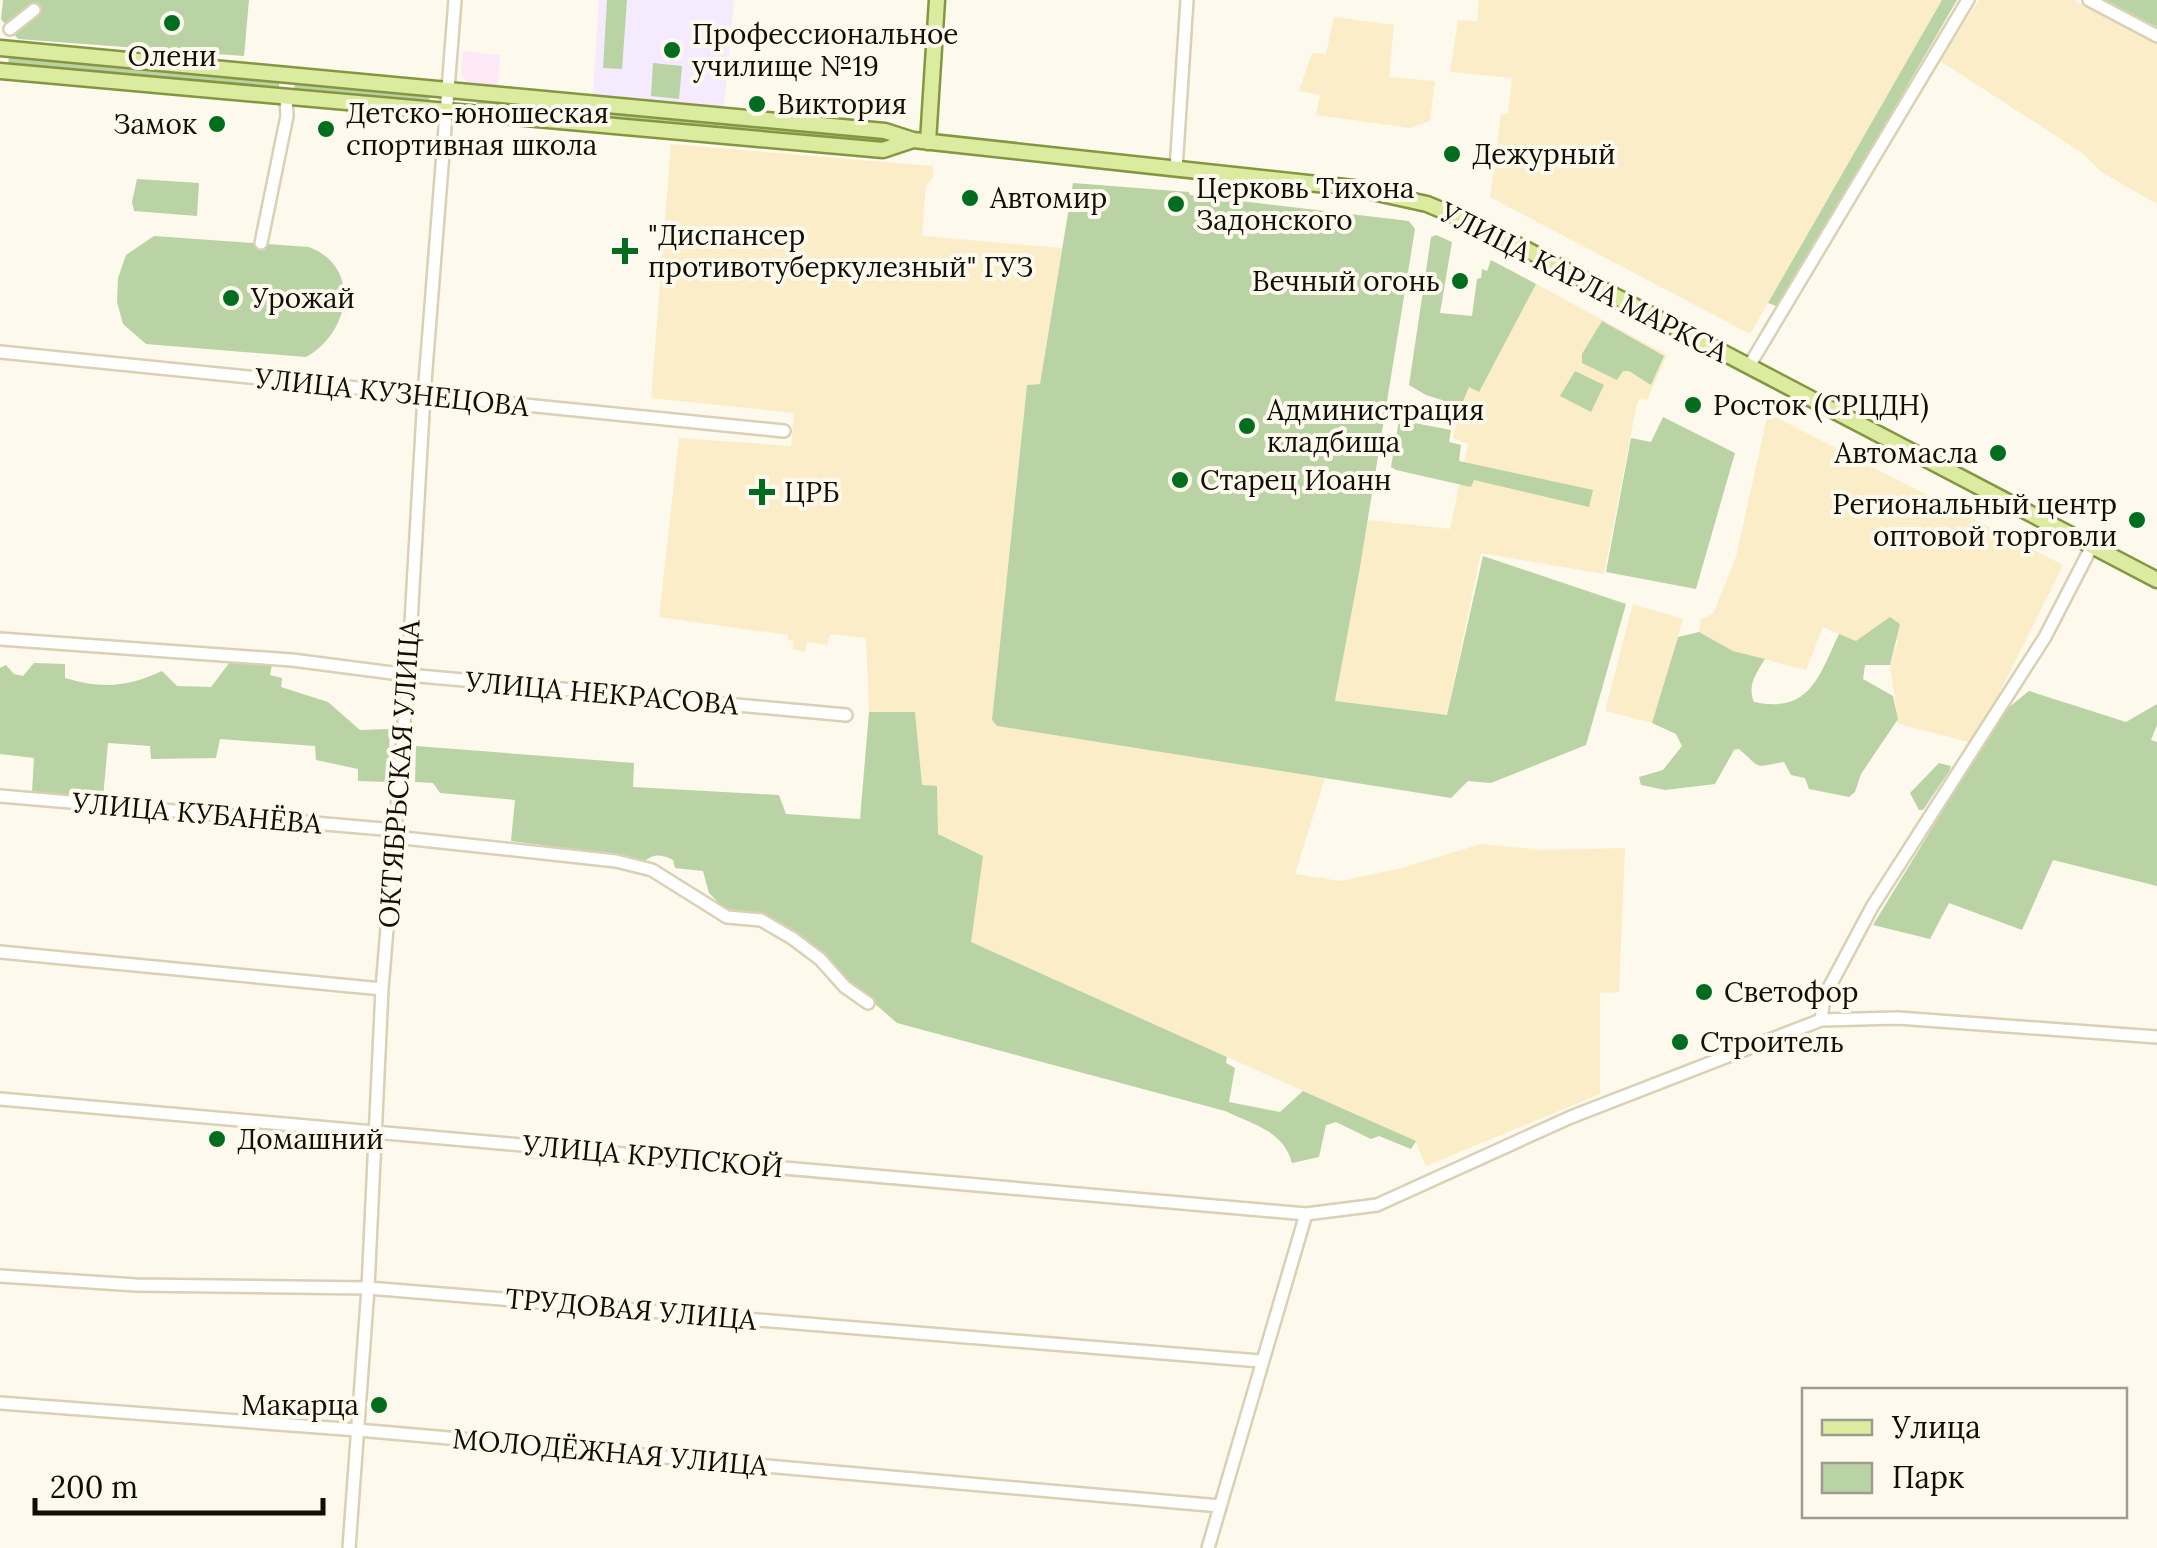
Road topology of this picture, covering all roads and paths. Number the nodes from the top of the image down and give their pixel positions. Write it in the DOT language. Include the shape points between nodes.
graph roads {
  1 [pos="456,0"];
  2 [pos="937,0"];
  3 [pos="1187,0"];
  4 [pos="1968,0"];
  5 [pos="2088,0"];
  6 [pos="34,10"];
  7 [pos="10,29"];
  8 [pos="2157,36"];
  9 [pos="0,48"];
  10 [pos="0,71"];
  11 [pos="288,74"];
  12 [pos="448,90"];
  13 [pos="286,97"];
  14 [pos="448,110"];
  15 [pos="921,141"];
  16 [pos="1176,169"];
  17 [pos="260,243"];
  18 [pos="0,352"];
  19 [pos="1749,366"];
  20 [pos="424,395"];
  21 [pos="784,430"];
  22 [pos="2092,546"];
  23 [pos="2157,580"];
  24 [pos="0,639"];
  25 [pos="408,676"];
  26 [pos="846,715"];
  27 [pos="0,796"];
  28 [pos="394,834"];
  29 [pos="0,952"];
  30 [pos="382,988"];
  31 [pos="868,1003"];
  32 [pos="1822,1020"];
  33 [pos="2157,1037"];
  34 [pos="0,1098"];
  35 [pos="375,1132"];
  36 [pos="1306,1214"];
  37 [pos="0,1276"];
  38 [pos="368,1288"];
  39 [pos="1260,1361"];
  40 [pos="0,1403"];
  41 [pos="358,1430"];
  42 [pos="1220,1506"];
  43 [pos="350,1548"];
  44 [pos="1208,1548"];
  1 -- 12 [label="street, ОКТЯБРЬСКАЯ УЛИЦА"];
  2 -- 15 [label="main road"];
  3 -- 16 [label="street"];
  4 -- 19 [label="street"];
  5 -- 8 [label="street"];
  6 -- 7 [label="street"];
  9 -- 11 [label="main road, УЛИЦА КАРЛА МАРКСА"];
  10 -- 13 [label="main road, УЛИЦА КАРЛА МАРКСА"];
  11 -- 12 [label="main road, УЛИЦА КАРЛА МАРКСА"];
  11 -- 13 [label="main road"];
  12 -- 14 [label="street, ОКТЯБРЬСКАЯ УЛИЦА"];
  12 -- 15 [label="main road, УЛИЦА КАРЛА МАРКСА" via="885,131"];
  13 -- 14 [label="main road, УЛИЦА КАРЛА МАРКСА"];
  13 -- 17 [label="street"];
  14 -- 15 [label="main road, УЛИЦА КАРЛА МАРКСА" via="879,149"];
  14 -- 20 [label="street, ОКТЯБРЬСКАЯ УЛИЦА"];
  15 -- 16 [label="main road, УЛИЦА КАРЛА МАРКСА"];
  16 -- 19 [label="main road, УЛИЦА КАРЛА МАРКСА" via="1354,188 1427,204"];
  18 -- 20 [label="street, УЛИЦА КУЗНЕЦОВА"];
  19 -- 22 [label="main road, УЛИЦА КАРЛА МАРКСА"];
  20 -- 21 [label="street, УЛИЦА КУЗНЕЦОВА"];
  20 -- 25 [label="street, ОКТЯБРЬСКАЯ УЛИЦА"];
  22 -- 23 [label="main road, УЛИЦА КАРЛА МАРКСА"];
  22 -- 32 [label="street" via="2046,637 1872,906 1824,998"];
  24 -- 25 [label="street, УЛИЦА НЕКРАСОВА" via="292,660"];
  25 -- 26 [label="street, УЛИЦА НЕКРАСОВА"];
  25 -- 28 [label="street, ОКТЯБРЬСКАЯ УЛИЦА"];
  27 -- 28 [label="street, УЛИЦА КУБАНЁВА"];
  28 -- 30 [label="street, ОКТЯБРЬСКАЯ УЛИЦА"];
  28 -- 31 [label="street, УЛИЦА КУБАНЁВА" via="652,870 727,917 761,920 792,938"];
  29 -- 30 [label="street"];
  30 -- 35 [label="street, ОКТЯБРЬСКАЯ УЛИЦА"];
  32 -- 33 [label="street, УЛИЦА КРУПСКОЙ" via="1898,1018"];
  32 -- 36 [label="street, УЛИЦА КРУПСКОЙ" via="1571,1117 1377,1205"];
  34 -- 35 [label="street, УЛИЦА КРУПСКОЙ"];
  35 -- 36 [label="street, УЛИЦА КРУПСКОЙ"];
  35 -- 38 [label="street, ОКТЯБРЬСКАЯ УЛИЦА"];
  36 -- 39 [label="street"];
  37 -- 38 [label="street, ТРУДОВАЯ УЛИЦА"];
  38 -- 39 [label="street, ТРУДОВАЯ УЛИЦА"];
  38 -- 41 [label="street, ОКТЯБРЬСКАЯ УЛИЦА"];
  39 -- 42 [label="street"];
  40 -- 41 [label="street, МОЛОДЁЖНАЯ УЛИЦА"];
  41 -- 42 [label="street, МОЛОДЁЖНАЯ УЛИЦА"];
  41 -- 43 [label="street, ОКТЯБРЬСКАЯ УЛИЦА"];
  42 -- 44 [label="street"];
}
